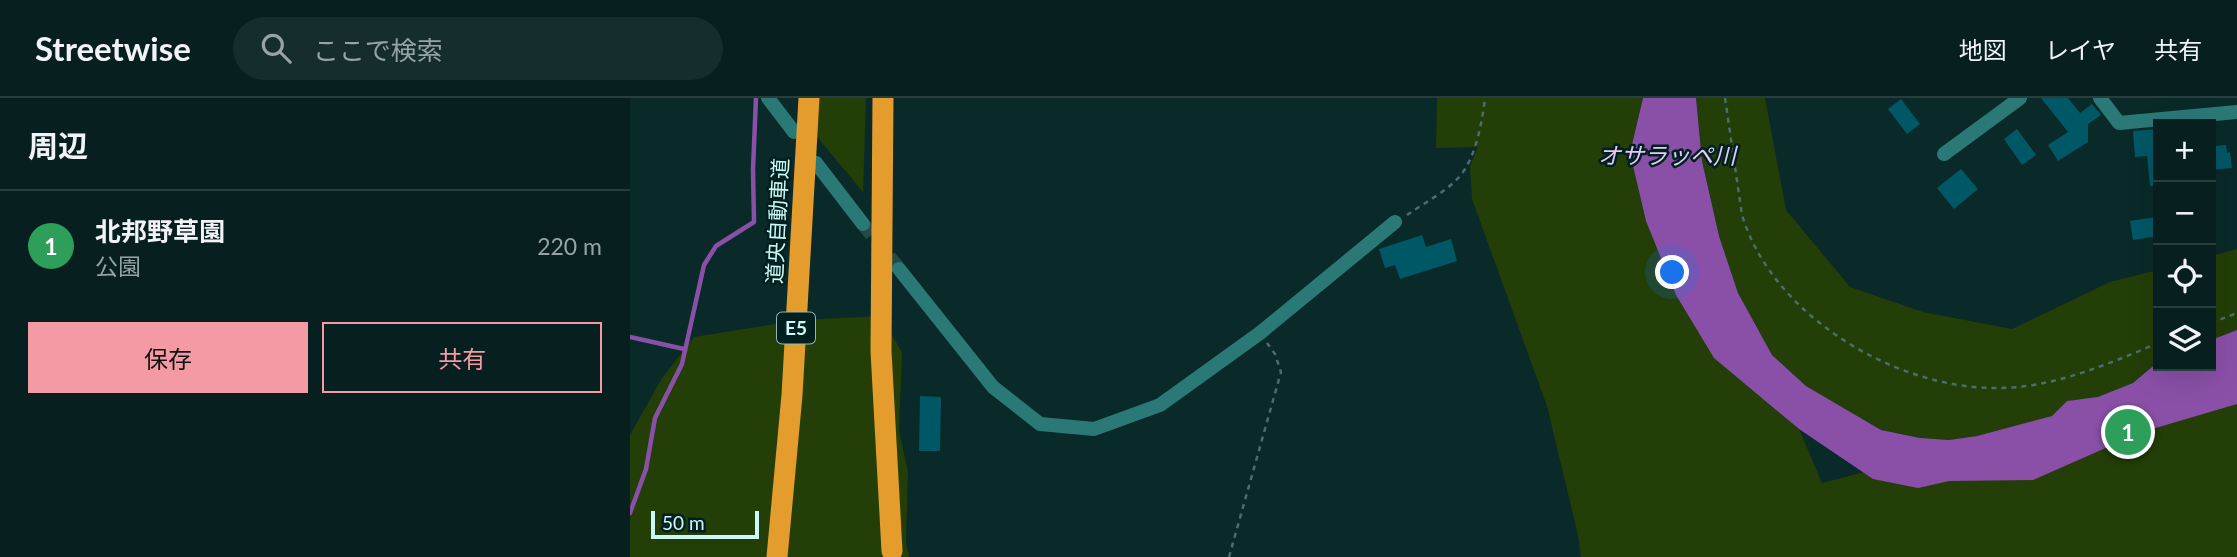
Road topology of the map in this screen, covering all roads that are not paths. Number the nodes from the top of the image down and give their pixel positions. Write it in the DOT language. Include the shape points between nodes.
graph roads {
  1 [pos="768,98"];
  2 [pos="809,98"];
  3 [pos="883,98"];
  4 [pos="2100,98"];
  5 [pos="2013,100"];
  6 [pos="2237,111"];
  7 [pos="794,132"];
  8 [pos="1944,154"];
  9 [pos="816,163"];
  10 [pos="1395,222"];
  11 [pos="863,223"];
  12 [pos="899,269"];
  13 [pos="892,551"];
  14 [pos="777,557"];
  1 -- 7 [label="street"];
  2 -- 14 [label="highway, 道央自動車道 / E5" via="792,395"];
  3 -- 13 [label="highway" via="881,351"];
  4 -- 6 [label="street" via="2119,123"];
  5 -- 8 [label="street"];
  9 -- 11 [label="street"];
  10 -- 12 [label="street" via="1260,333 1160,405 1094,429 1041,424 993,387"];
}
